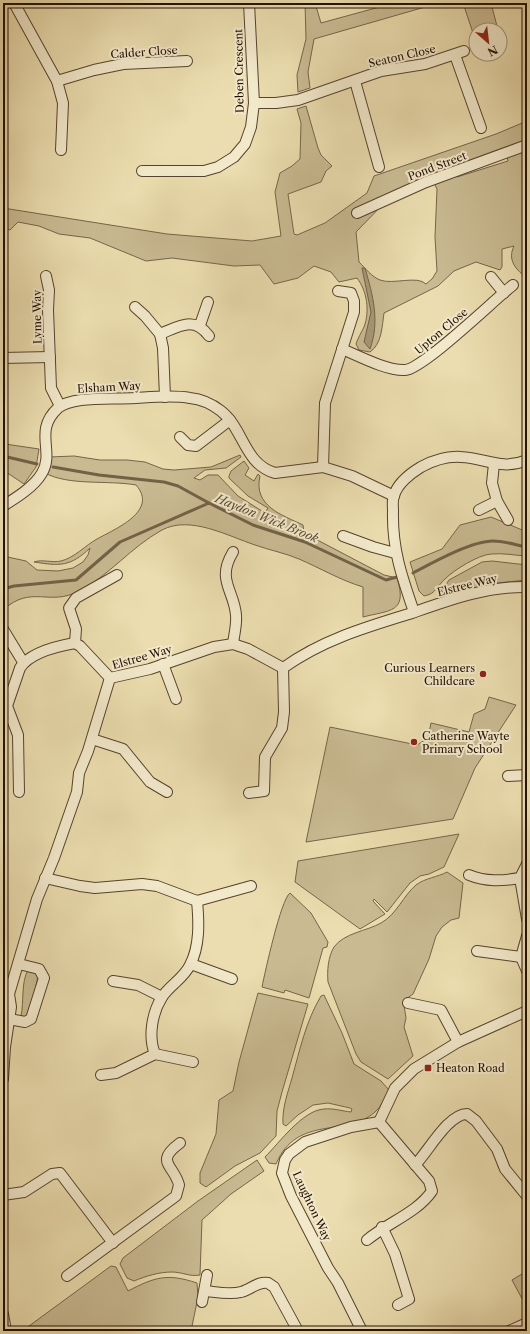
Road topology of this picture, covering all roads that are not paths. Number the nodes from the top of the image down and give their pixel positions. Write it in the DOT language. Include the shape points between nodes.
graph roads {
  1 [pos="14,3"];
  2 [pos="250,3"];
  3 [pos="187,61"];
  4 [pos="58,81"];
  5 [pos="355,81"];
  6 [pos="254,103"];
  7 [pos="481,128"];
  8 [pos="527,145"];
  9 [pos="61,150"];
  10 [pos="379,167"];
  11 [pos="142,171"];
  12 [pos="356,213"];
  13 [pos="46,276"];
  14 [pos="491,277"];
  15 [pos="513,285"];
  16 [pos="338,291"];
  17 [pos="504,293"];
  18 [pos="208,302"];
  19 [pos="135,307"];
  20 [pos="200,325"];
  21 [pos="160,334"];
  22 [pos="210,336"];
  23 [pos="342,349"];
  24 [pos="50,357"];
  25 [pos="3,358"];
  26 [pos="166,397"];
  27 [pos="60,406"];
  28 [pos="230,420"];
  29 [pos="180,437"];
  30 [pos="527,460"];
  31 [pos="494,464"];
  32 [pos="323,467"];
  33 [pos="394,496"];
  34 [pos="497,501"];
  35 [pos="3,506"];
  36 [pos="479,510"];
  37 [pos="508,520"];
  38 [pos="343,536"];
  39 [pos="233,552"];
  40 [pos="395,553"];
  41 [pos="117,575"];
  42 [pos="527,587"];
  43 [pos="414,612"];
  44 [pos="3,629"];
  45 [pos="75,643"];
  46 [pos="233,644"];
  47 [pos="24,662"];
  48 [pos="163,664"];
  49 [pos="283,668"];
  50 [pos="110,678"];
  51 [pos="176,699"];
  52 [pos="5,705"];
  53 [pos="92,739"];
  54 [pos="527,775"];
  55 [pos="508,776"];
  56 [pos="19,792"];
  57 [pos="167,792"];
  58 [pos="249,793"];
  59 [pos="527,864"];
  60 [pos="469,875"];
  61 [pos="45,878"];
  62 [pos="520,878"];
  63 [pos="251,886"];
  64 [pos="197,901"];
  65 [pos="527,919"];
  66 [pos="527,936"];
  67 [pos="477,951"];
  68 [pos="521,957"];
  69 [pos="19,964"];
  70 [pos="191,964"];
  71 [pos="527,971"];
  72 [pos="232,979"];
  73 [pos="113,981"];
  74 [pos="6,994"];
  75 [pos="162,997"];
  76 [pos="408,1003"];
  77 [pos="527,1010"];
  78 [pos="9,1019"];
  79 [pos="458,1042"];
  80 [pos="155,1054"];
  81 [pos="193,1062"];
  82 [pos="101,1075"];
  83 [pos="3,1079"];
  84 [pos="379,1122"];
  85 [pos="180,1143"];
  86 [pos="415,1165"];
  87 [pos="3,1195"];
  88 [pos="527,1196"];
  89 [pos="382,1227"];
  90 [pos="366,1240"];
  91 [pos="113,1243"];
  92 [pos="207,1275"];
  93 [pos="68,1276"];
  94 [pos="205,1291"];
  95 [pos="202,1302"];
  96 [pos="398,1305"];
  97 [pos="3,1314"];
  98 [pos="527,1323"];
  99 [pos="6,1331"];
  100 [pos="298,1331"];
  101 [pos="362,1331"];
  102 [pos="509,1331"];
  1 -- 4 [label="street"];
  2 -- 6 [label="street, Deben Crescent"];
  3 -- 4 [label="street, Calder Close" via="123,64"];
  4 -- 9 [label="street" via="63,103"];
  5 -- 6 [label="street, Seaton Close" via="298,100"];
  5 -- 7 [label="street, Seaton Close" via="386,70 424,64 459,53"];
  5 -- 10 [label="street"];
  6 -- 11 [label="street, Deben Crescent" via="248,138 242,149 229,161 204,171"];
  8 -- 12 [label="street, Pond Street" via="426,182"];
  13 -- 24 [label="street, Lyme Way" via="49,290"];
  14 -- 17 [label="street"];
  15 -- 17 [label="street, Upton Close"];
  16 -- 23 [label="street" via="351,293 355,306"];
  17 -- 23 [label="street, Upton Close" via="413,369 390,368"];
  18 -- 20 [label="street"];
  19 -- 21 [label="street"];
  20 -- 21 [label="street" via="182,325"];
  20 -- 22 [label="street"];
  21 -- 26 [label="street" via="164,348"];
  23 -- 32 [label="street" via="325,403"];
  24 -- 25 [label="street, Lyme Way"];
  24 -- 27 [label="street, Lyme Way" via="51,388"];
  26 -- 27 [label="street, Elsham Way" via="81,400"];
  26 -- 28 [label="street, Elsham Way" via="207,402"];
  27 -- 35 [label="street" via="45,428 47,460 42,474 27,489"];
  28 -- 29 [label="street" via="196,446 188,445"];
  28 -- 32 [label="street, Elsham Way" via="250,454 262,468 275,473"];
  30 -- 31 [label="street" via="510,465"];
  31 -- 33 [label="street" via="463,457 438,459 408,476"];
  31 -- 34 [label="street" via="492,483"];
  32 -- 33 [label="street, Elsham Way" via="352,476"];
  33 -- 40 [label="street"];
  34 -- 36 [label="street"];
  34 -- 37 [label="street"];
  38 -- 40 [label="street" via="373,548"];
  39 -- 46 [label="street" via="227,563 226,576 236,615"];
  40 -- 43 [label="street"];
  41 -- 45 [label="street" via="76,598 70,605 76,629"];
  42 -- 43 [label="street, Elstree Way" via="478,592"];
  43 -- 49 [label="street, Elstree Way" via="330,640"];
  44 -- 47 [label="street"];
  45 -- 47 [label="street" via="42,653"];
  45 -- 50 [label="street"];
  46 -- 48 [label="street, Elstree Way" via="214,647"];
  46 -- 49 [label="street, Elstree Way"];
  47 -- 52 [label="street"];
  48 -- 50 [label="street, Elstree Way"];
  48 -- 51 [label="street"];
  49 -- 58 [label="street" via="282,728 265,757 264,791"];
  50 -- 53 [label="street, Elstree Way"];
  52 -- 56 [label="street" via="18,735"];
  53 -- 57 [label="street" via="123,749 150,782"];
  53 -- 61 [label="street, Elstree Way" via="79,773 77,792 67,822"];
  54 -- 55 [label="street"];
  59 -- 62 [label="street"];
  60 -- 62 [label="street" via="499,881"];
  61 -- 64 [label="street" via="95,888 142,884 157,886"];
  61 -- 69 [label="street, Elstree Way"];
  62 -- 65 [label="street"];
  63 -- 64 [label="street"];
  64 -- 70 [label="street" via="198,935"];
  66 -- 68 [label="street"];
  67 -- 68 [label="street"];
  68 -- 71 [label="street"];
  69 -- 74 [label="street, Elstree Way"];
  69 -- 78 [label="street" via="39,970 44,978 31,1019 25,1022"];
  70 -- 72 [label="street"];
  70 -- 75 [label="street"];
  73 -- 75 [label="street" via="138,985"];
  74 -- 78 [label="street, Elstree Way" via="11,1007"];
  75 -- 80 [label="street" via="151,1029 151,1042"];
  76 -- 79 [label="street" via="441,1010"];
  77 -- 79 [label="street"];
  78 -- 83 [label="street, Elstree Way"];
  79 -- 84 [label="street" via="406,1076 395,1088"];
  80 -- 81 [label="street"];
  80 -- 82 [label="street" via="116,1073"];
  84 -- 86 [label="street"];
  84 -- 101 [label="street, Laughton Way" via="351,1127 305,1142 289,1154 282,1173 291,1196"];
  85 -- 91 [label="street" via="170,1150 167,1158 167,1165 178,1182 178,1193"];
  86 -- 88 [label="street" via="436,1137 456,1118 467,1114 476,1121 497,1149 505,1169"];
  86 -- 89 [label="street" via="431,1184 432,1191 407,1213"];
  87 -- 91 [label="street" via="24,1192 52,1174 60,1173"];
  89 -- 90 [label="street"];
  89 -- 96 [label="street" via="395,1254 409,1299"];
  91 -- 93 [label="street"];
  92 -- 94 [label="street"];
  94 -- 95 [label="street"];
  94 -- 100 [label="street" via="234,1294 268,1283 274,1287"];
  97 -- 99 [label="street"];
  98 -- 102 [label="street"];
}
